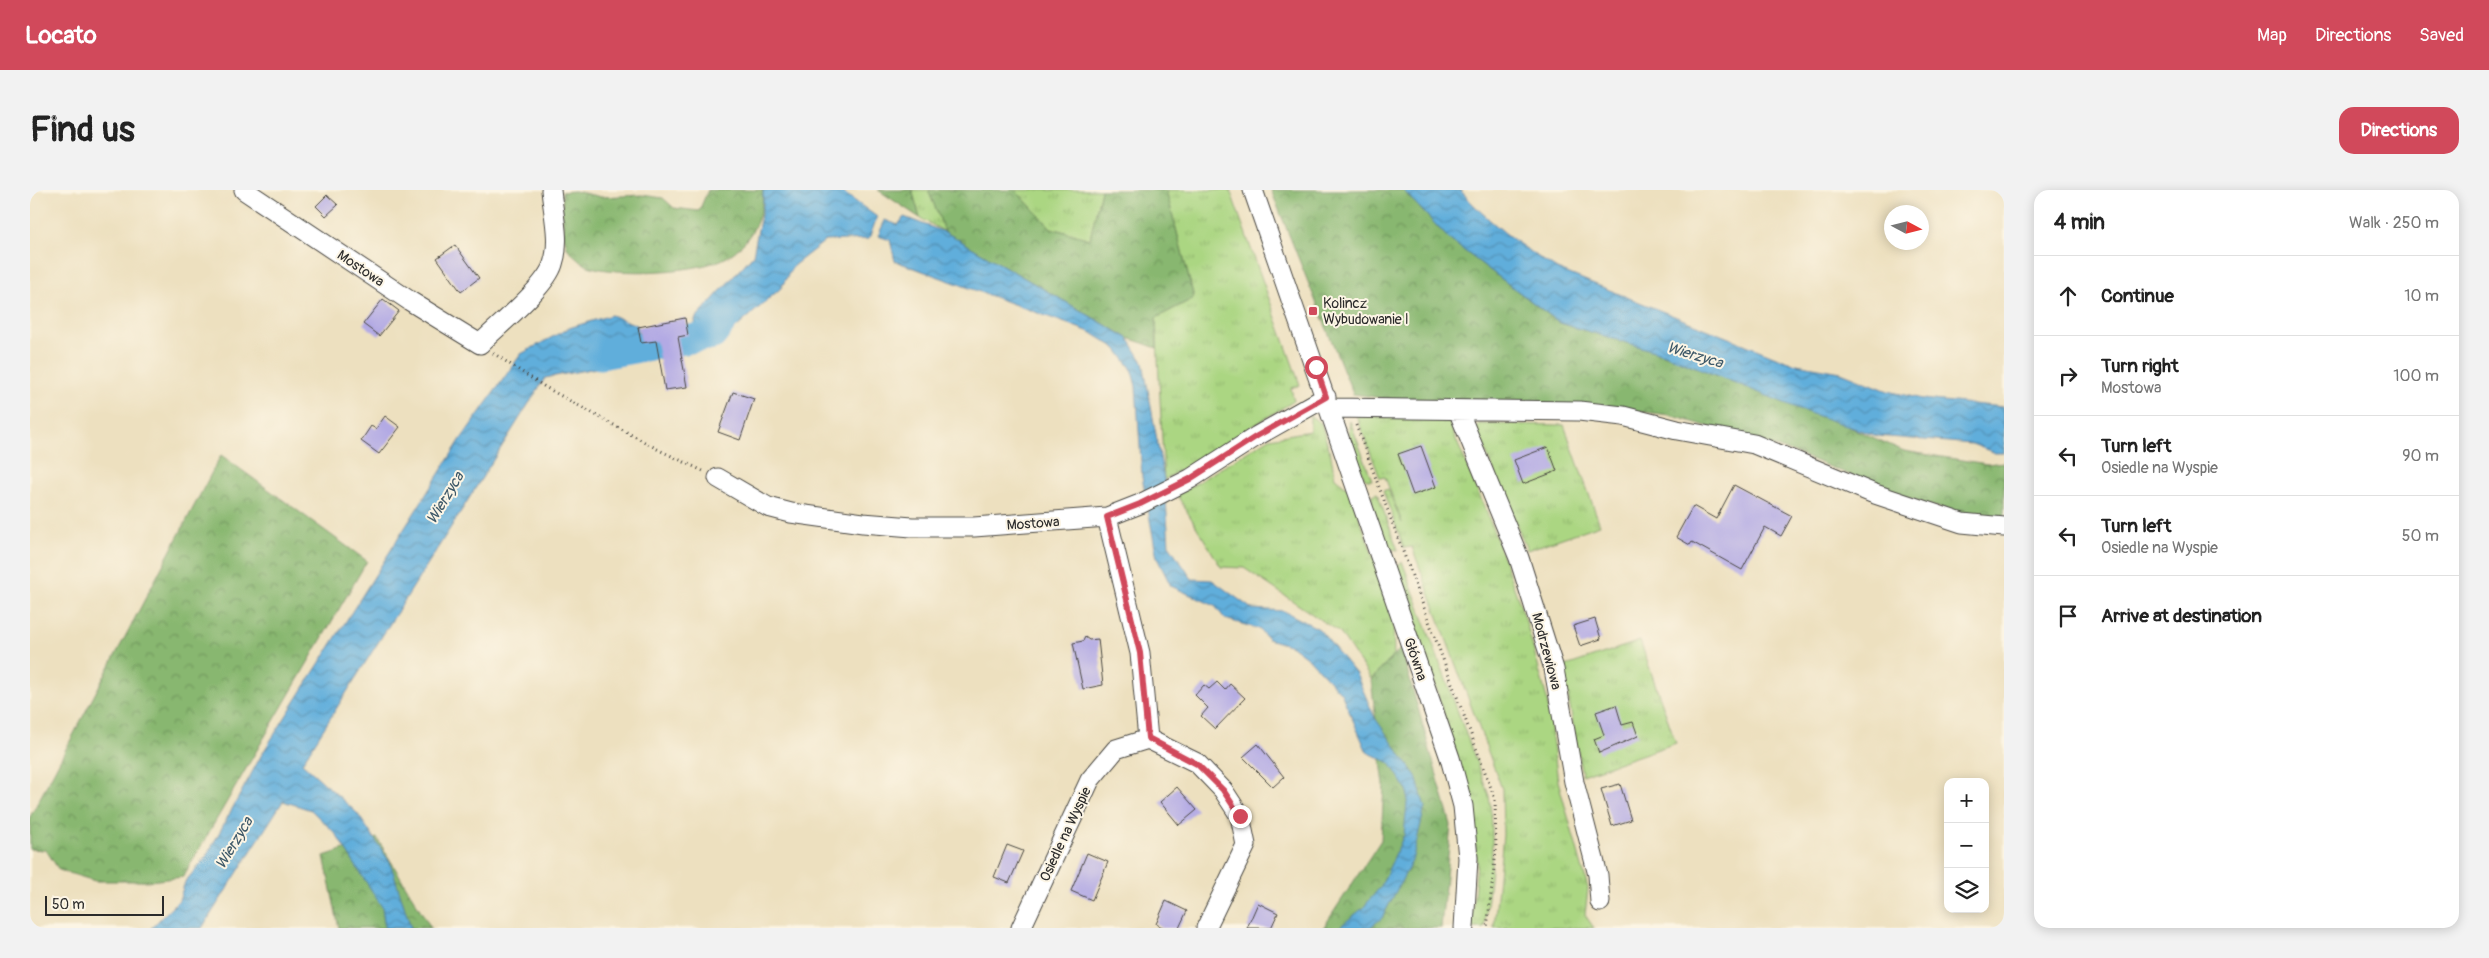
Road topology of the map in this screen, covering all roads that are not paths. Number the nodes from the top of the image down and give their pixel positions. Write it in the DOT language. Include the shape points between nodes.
graph roads {
  1 [pos="244,190"];
  2 [pos="551,190"];
  3 [pos="1253,190"];
  4 [pos="1328,403"];
  5 [pos="1458,410"];
  6 [pos="718,478"];
  7 [pos="1107,517"];
  8 [pos="2004,527"];
  9 [pos="1148,738"];
  10 [pos="1600,902"];
  11 [pos="1021,928"];
  12 [pos="1206,928"];
  13 [pos="1464,928"];
  1 -- 2 [label="street, Mostowa" via="480,344 545,279 553,263 556,238"];
  3 -- 4 [label="street, Główna"];
  4 -- 5 [label="street"];
  4 -- 7 [label="street, Mostowa" via="1257,436 1190,479"];
  4 -- 13 [label="street, Główna" via="1450,758 1463,806 1468,858"];
  5 -- 8 [label="street" via="1579,410 1623,416 1754,444 1872,493 1962,523"];
  5 -- 10 [label="street, Modrzewiowa" via="1519,558 1554,669 1574,782 1598,875"];
  6 -- 7 [label="street, Mostowa" via="768,507 862,523 974,527"];
  7 -- 9 [label="street" via="1140,653"];
  9 -- 11 [label="street, Osiedle na Wyspie" via="1116,749 1090,780"];
  9 -- 12 [label="street" via="1197,764 1223,790 1240,816 1246,845"];
}
